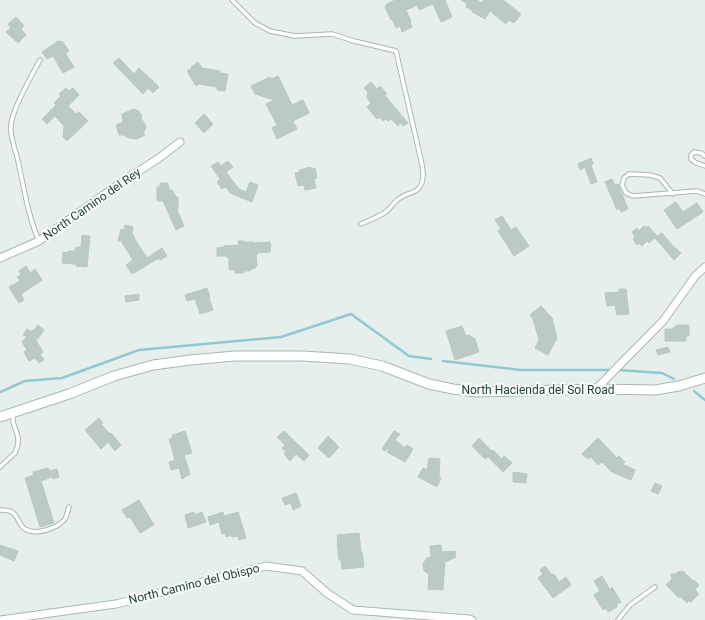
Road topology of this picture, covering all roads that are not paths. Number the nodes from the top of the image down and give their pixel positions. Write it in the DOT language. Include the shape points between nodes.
graph roads {
  1 [pos="232,0"];
  2 [pos="40,60"];
  3 [pos="180,142"];
  4 [pos="705,156"];
  5 [pos="705,166"];
  6 [pos="673,194"];
  7 [pos="705,194"];
  8 [pos="361,224"];
  9 [pos="39,241"];
  10 [pos="0,258"];
  11 [pos="705,267"];
  12 [pos="705,378"];
  13 [pos="596,389"];
  14 [pos="13,413"];
  15 [pos="0,417"];
  16 [pos="0,467"];
  17 [pos="69,507"];
  18 [pos="0,510"];
  19 [pos="655,587"];
  20 [pos="0,620"];
  21 [pos="472,620"];
  22 [pos="618,620"];
  1 -- 8 [label="lane" via="256,23 270,31 296,36 332,34 396,51 421,160 422,180 420,187 415,191 401,197 379,216"];
  2 -- 9 [label="lane" via="18,104 12,120 11,135 24,194"];
  3 -- 9 [label="street, North Camino del Rey"];
  4 -- 5 [label="lane" via="694,152 691,154 691,159"];
  6 -- 6 [label="lane" via="633,196 626,193 622,185 624,178 629,174 650,175 660,178"];
  6 -- 7 [label="lane" via="697,191"];
  9 -- 10 [label="street, North Camino del Rey"];
  11 -- 13 [label="street" via="696,275 663,321"];
  12 -- 13 [label="street, North Hacienda del Sol Road" via="655,390"];
  13 -- 14 [label="street, North Hacienda del Sol Road" via="475,392 429,384 382,366 350,359 235,356 152,366 114,376"];
  14 -- 15 [label="street, North Hacienda del Sol Road"];
  14 -- 16 [label="lane" via="18,445 15,454"];
  17 -- 18 [label="lane" via="64,519 56,527 31,532 24,529 11,511"];
  19 -- 22 [label="lane" via="630,605"];
  20 -- 21 [label="street, North Camino del Obispo" via="116,604 266,566 302,571 327,593 353,610"];
}
